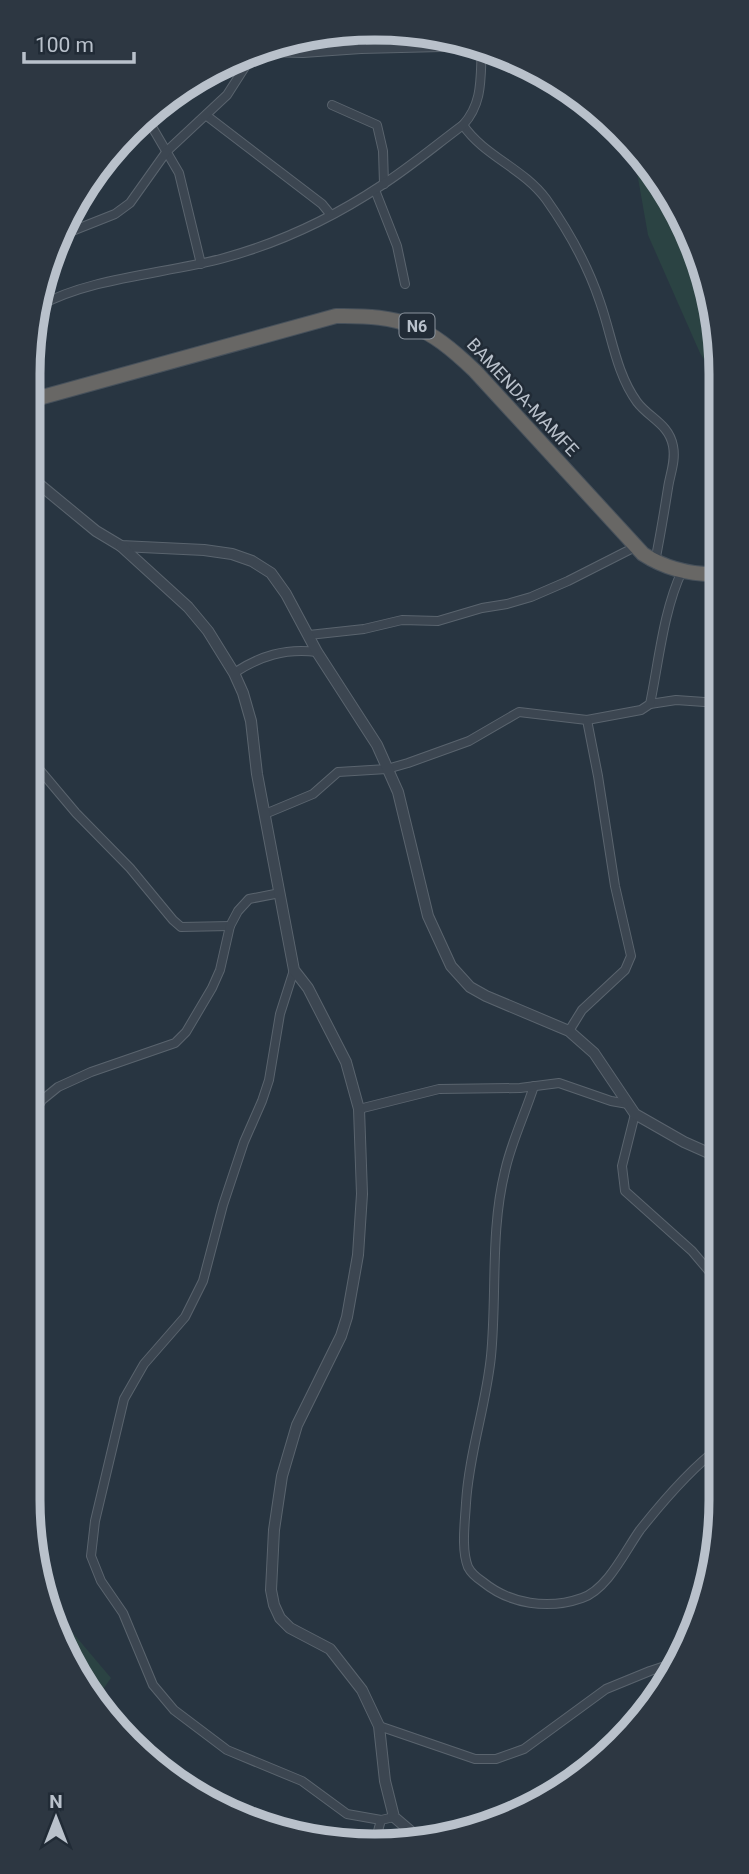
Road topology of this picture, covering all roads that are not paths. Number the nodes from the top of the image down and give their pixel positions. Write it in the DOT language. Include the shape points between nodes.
graph roads {
  1 [pos="363,41"];
  2 [pos="440,47"];
  3 [pos="361,49"];
  4 [pos="290,52"];
  5 [pos="480,57"];
  6 [pos="245,67"];
  7 [pos="332,105"];
  8 [pos="207,116"];
  9 [pos="151,125"];
  10 [pos="463,125"];
  11 [pos="167,151"];
  12 [pos="384,184"];
  13 [pos="375,190"];
  14 [pos="331,215"];
  15 [pos="74,230"];
  16 [pos="201,264"];
  17 [pos="405,284"];
  18 [pos="49,302"];
  19 [pos="40,398"];
  20 [pos="40,485"];
  21 [pos="121,547"];
  22 [pos="635,547"];
  23 [pos="655,562"];
  24 [pos="682,571"];
  25 [pos="709,573"];
  26 [pos="309,635"];
  27 [pos="317,652"];
  28 [pos="234,673"];
  29 [pos="709,702"];
  30 [pos="650,704"];
  31 [pos="587,720"];
  32 [pos="387,769"];
  33 [pos="40,771"];
  34 [pos="265,814"];
  35 [pos="279,893"];
  36 [pos="230,926"];
  37 [pos="294,970"];
  38 [pos="569,1031"];
  39 [pos="534,1086"];
  40 [pos="40,1103"];
  41 [pos="628,1104"];
  42 [pos="359,1109"];
  43 [pos="635,1114"];
  44 [pos="709,1153"];
  45 [pos="709,1271"];
  46 [pos="709,1457"];
  47 [pos="664,1667"];
  48 [pos="379,1726"];
  49 [pos="394,1816"];
  50 [pos="381,1820"];
  51 [pos="412,1832"];
  52 [pos="377,1834"];
  1 -- 3 [label="street"];
  2 -- 3 [label="street"];
  3 -- 4 [label="street"];
  5 -- 10 [label="street" via="477,106"];
  6 -- 8 [label="street"];
  7 -- 12 [label="street" via="377,125"];
  8 -- 11 [label="street"];
  8 -- 14 [label="street"];
  9 -- 11 [label="street"];
  10 -- 12 [label="street"];
  10 -- 23 [label="street" via="481,146 521,174 561,221 600,303 628,387 668,431 674,464"];
  11 -- 15 [label="street" via="125,208"];
  11 -- 16 [label="street" via="179,173"];
  12 -- 13 [label="street"];
  13 -- 14 [label="street"];
  13 -- 17 [label="street" via="397,246"];
  14 -- 16 [label="street" via="283,238"];
  16 -- 18 [label="street" via="90,287"];
  19 -- 22 [label="highway, BAMENDA-MAMFE / N6" via="336,316 398,320 419,327 451,348"];
  20 -- 21 [label="street"];
  21 -- 26 [label="street" via="204,550 252,561 271,573"];
  21 -- 28 [label="street" via="188,607"];
  22 -- 23 [label="highway, BAMENDA-MAMFE / N6"];
  22 -- 26 [label="street" via="568,581 507,604 438,621 406,620"];
  23 -- 24 [label="highway, BAMENDA-MAMFE / N6"];
  24 -- 25 [label="highway, BAMENDA-MAMFE / N6"];
  24 -- 30 [label="street"];
  26 -- 27 [label="street"];
  27 -- 28 [label="street" via="280,652"];
  27 -- 32 [label="street"];
  28 -- 34 [label="street" via="251,721"];
  29 -- 30 [label="street"];
  30 -- 31 [label="street" via="641,710"];
  31 -- 32 [label="street" via="519,712 469,741"];
  31 -- 38 [label="street" via="631,956 625,970 582,1010"];
  32 -- 34 [label="street" via="338,772 313,794"];
  32 -- 38 [label="street" via="398,792 428,916 451,966 470,987 486,996"];
  33 -- 36 [label="street" via="181,927"];
  34 -- 35 [label="street"];
  35 -- 36 [label="street" via="249,899"];
  35 -- 37 [label="street"];
  36 -- 40 [label="street" via="220,970 186,1032 175,1043 91,1072 58,1087"];
  37 -- 42 [label="street" via="346,1062"];
  37 -- 50 [label="street" via="280,1014 269,1080 223,1205 203,1281 185,1317 144,1364 124,1399 97,1509 92,1556 153,1685 174,1710 227,1750 302,1781 347,1814"];
  38 -- 41 [label="street" via="594,1053"];
  39 -- 41 [label="street" via="559,1083"];
  39 -- 42 [label="street" via="439,1089"];
  39 -- 46 [label="street" via="505,1171 495,1257 491,1360 467,1483 468,1567 504,1597 553,1605 586,1597 621,1561 679,1485"];
  41 -- 43 [label="street"];
  42 -- 48 [label="street" via="362,1194 358,1255 341,1336 307,1401 282,1476 271,1590 281,1618 290,1628 330,1649 362,1690"];
  43 -- 44 [label="street"];
  43 -- 45 [label="street" via="622,1166 625,1191"];
  47 -- 48 [label="street" via="606,1689 524,1749 496,1759 475,1759"];
  48 -- 49 [label="street"];
  49 -- 50 [label="street"];
  49 -- 51 [label="street"];
  50 -- 52 [label="street"];
}
